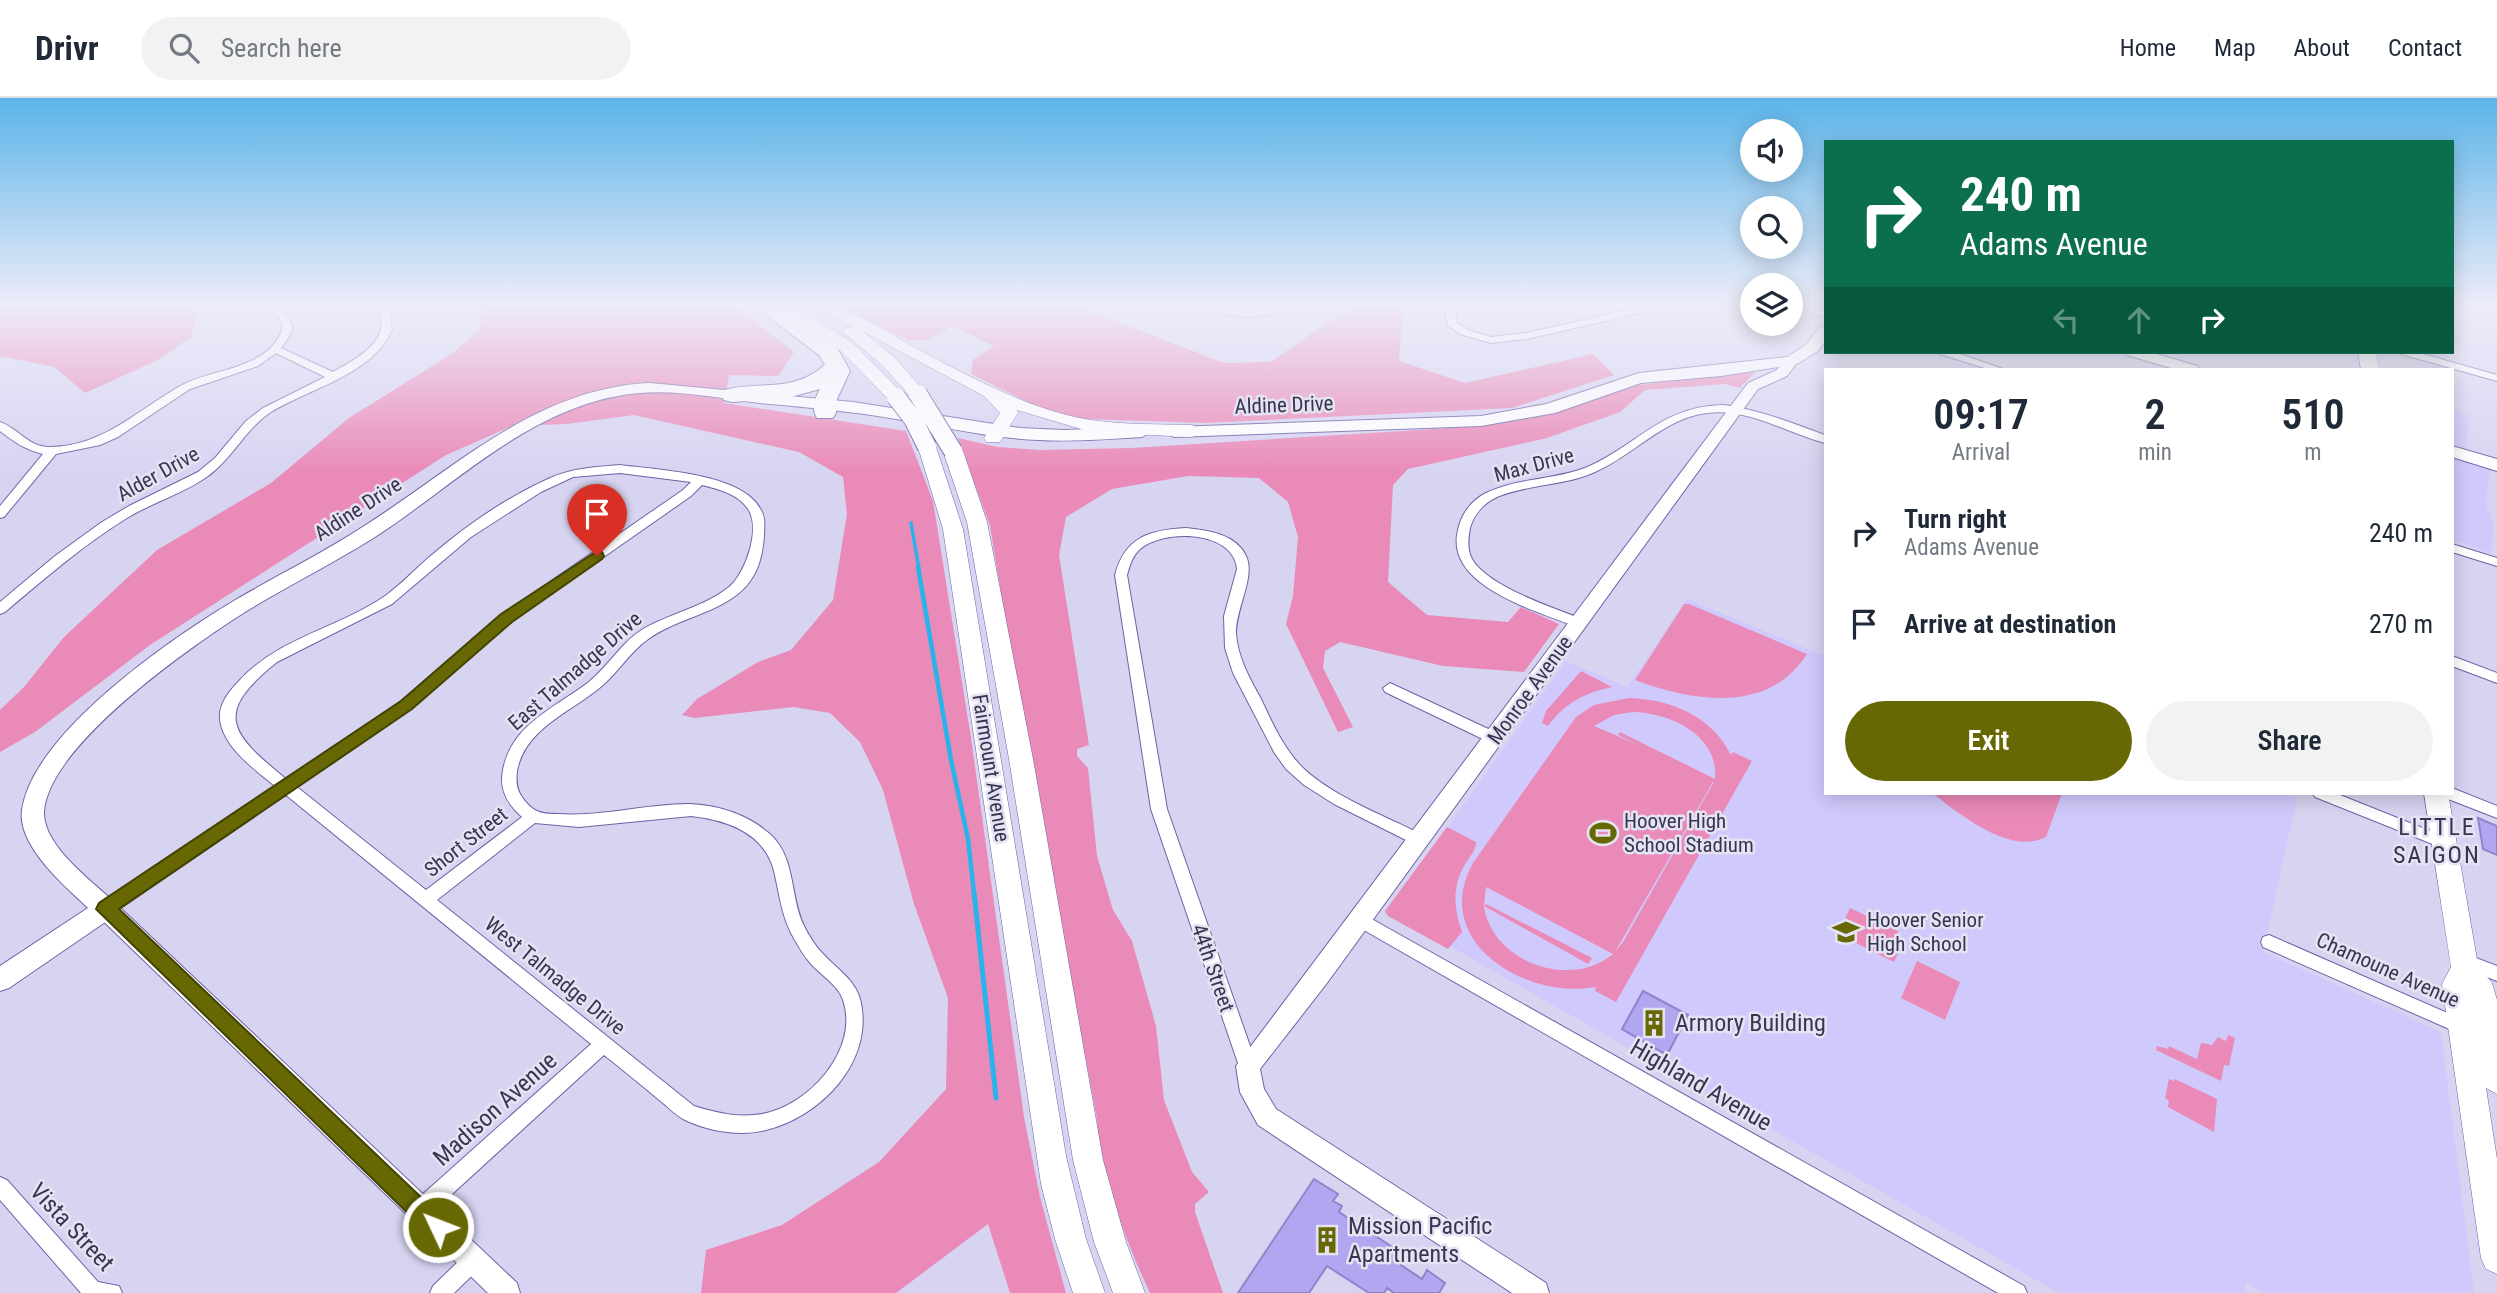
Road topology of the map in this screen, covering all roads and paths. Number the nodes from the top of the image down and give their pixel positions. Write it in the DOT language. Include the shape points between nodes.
graph roads {
  1 [pos="257,362"];
  2 [pos="302,362"];
  3 [pos="353,362"];
  4 [pos="834,362"];
  5 [pos="861,362"];
  6 [pos="889,362"];
  7 [pos="932,362"];
  8 [pos="1780,362"];
  9 [pos="1790,362"];
  10 [pos="1975,362"];
  11 [pos="2166,362"];
  12 [pos="2440,362"];
  13 [pos="836,366"];
  14 [pos="1995,368"];
  15 [pos="2188,368"];
  16 [pos="334,377"];
  17 [pos="2497,378"];
  18 [pos="987,391"];
  19 [pos="732,395"];
  20 [pos="826,408"];
  21 [pos="1737,408"];
  22 [pos="0,425"];
  23 [pos="1192,431"];
  24 [pos="996,434"];
  25 [pos="1824,439"];
  26 [pos="52,451"];
  27 [pos="2454,452"];
  28 [pos="2497,465"];
  29 [pos="698,482"];
  30 [pos="0,514"];
  31 [pos="2454,549"];
  32 [pos="2497,562"];
  33 [pos="0,609"];
  34 [pos="1579,623"];
  35 [pos="2454,663"];
  36 [pos="2497,678"];
  37 [pos="1390,688"];
  38 [pos="1494,738"];
  39 [pos="287,787"];
  40 [pos="2325,795"];
  41 [pos="2436,795"];
  42 [pos="2453,795"];
  43 [pos="2497,812"];
  44 [pos="532,817"];
  45 [pos="1419,840"];
  46 [pos="2445,843"];
  47 [pos="425,900"];
  48 [pos="106,909"];
  49 [pos="1361,920"];
  50 [pos="2269,942"];
  51 [pos="2464,964"];
  52 [pos="2497,974"];
  53 [pos="0,980"];
  54 [pos="2462,1027"];
  55 [pos="2489,1039"];
  56 [pos="603,1044"];
  57 [pos="1248,1066"];
  58 [pos="2497,1081"];
  59 [pos="2490,1171"];
  60 [pos="0,1186"];
  61 [pos="420,1210"];
  62 [pos="2497,1258"];
  63 [pos="473,1261"];
  64 [pos="112,1293"];
  65 [pos="440,1293"];
  66 [pos="508,1293"];
  67 [pos="1089,1293"];
  68 [pos="1129,1293"];
  69 [pos="1536,1293"];
  70 [pos="2017,1293"];
  1 -- 26 [label="street" via="186,387 96,442"];
  2 -- 16 [label="street"];
  3 -- 16 [label="street, Alder Drive"];
  4 -- 13 [label="highway"];
  5 -- 67 [label="main road, Fairmount Avenue, bridge" via="913,419 927,447 953,529 1049,1153 1074,1256"];
  6 -- 68 [label="main road, Fairmount Avenue, bridge" via="918,394 953,451 979,536 1088,1160"];
  7 -- 18 [label="main road"];
  8 -- 23 [label="main road, Aldine Drive" via="1639,378 1549,409 1481,421"];
  9 -- 21 [label="street, Monroe Avenue" via="1782,373 1753,386"];
  10 -- 14 [label="street"];
  11 -- 15 [label="main road"];
  12 -- 17 [label="street"];
  13 -- 19 [label="highway" via="822,381 803,390"];
  13 -- 20 [label="highway" via="839,371"];
  16 -- 33 [label="street, Alder Drive" via="260,416 211,468 88,537"];
  18 -- 23 [label="main road" via="1071,423"];
  18 -- 24 [label="main road" via="1008,409"];
  19 -- 20 [label="main road, Aldine Drive" via="772,406"];
  19 -- 48 [label="main road, Aldine Drive" via="676,387 624,390 557,409 499,438 398,513 246,603 174,652 69,743 35,800 35,832 46,850"];
  20 -- 24 [label="main road, Aldine Drive"];
  21 -- 25 [label="street"];
  21 -- 34 [label="street, Monroe Avenue"];
  21 -- 34 [label="street, Max Drive" via="1685,413 1594,468 1492,495 1472,508 1461,551 1474,571 1487,583"];
  22 -- 26 [label="street" via="22,444"];
  23 -- 24 [label="main road, Aldine Drive" via="1069,443"];
  26 -- 30 [label="street"];
  27 -- 28 [label="main road"];
  29 -- 39 [label="street" via="507,618 406,705"];
  29 -- 39 [label="street, East Talmadge Drive" via="620,469 566,475 457,540 378,607 273,656 233,697 227,712 229,730 237,742"];
  29 -- 44 [label="street, East Talmadge Drive" via="739,492 755,507 759,518 752,568 733,591 637,640 602,678 528,735 509,765 508,788 515,802"];
  31 -- 32 [label="street"];
  34 -- 38 [label="street, Monroe Avenue"];
  35 -- 36 [label="street"];
  37 -- 38 [label="street"];
  38 -- 45 [label="street, Monroe Avenue"];
  39 -- 47 [label="street, West Talmadge Drive"];
  39 -- 48 [label="street"];
  40 -- 46 [label="street"];
  41 -- 46 [label="main road"];
  42 -- 43 [label="street"];
  44 -- 47 [label="street, Short Street"];
  44 -- 56 [label="street, West Talmadge Drive" via="578,821 695,810 741,822 766,840 780,859 793,920 817,959 840,979 852,1001 855,1024 849,1050 816,1096 793,1112 744,1125 689,1113"];
  45 -- 49 [label="street, Monroe Avenue"];
  45 -- 57 [label="street, 44th Street" via="1299,773 1281,751 1237,667 1230,639 1231,609 1242,582 1243,566 1236,550 1212,534 1176,531 1140,544 1126,558 1121,575 1159,809"];
  46 -- 51 [label="main road"];
  47 -- 56 [label="street, West Talmadge Drive"];
  48 -- 53 [label="main road"];
  48 -- 61 [label="street"];
  49 -- 57 [label="street, Monroe Avenue"];
  49 -- 70 [label="street, Highland Avenue"];
  50 -- 54 [label="street, Chamoune Avenue"];
  51 -- 52 [label="street, Chamoune Avenue"];
  51 -- 54 [label="main road" via="2456,984"];
  51 -- 55 [label="main road" via="2482,992"];
  54 -- 55 [label="street, Chamoune Avenue"];
  54 -- 59 [label="main road"];
  55 -- 58 [label="main road"];
  56 -- 61 [label="street, Madison Avenue"];
  57 -- 69 [label="street, 44th Street" via="1252,1092 1267,1117"];
  59 -- 62 [label="main road"];
  60 -- 64 [label="street, Vista Street" via="93,1292"];
  61 -- 63 [label="street"];
  63 -- 65 [label="street"];
  63 -- 66 [label="street"];
}
